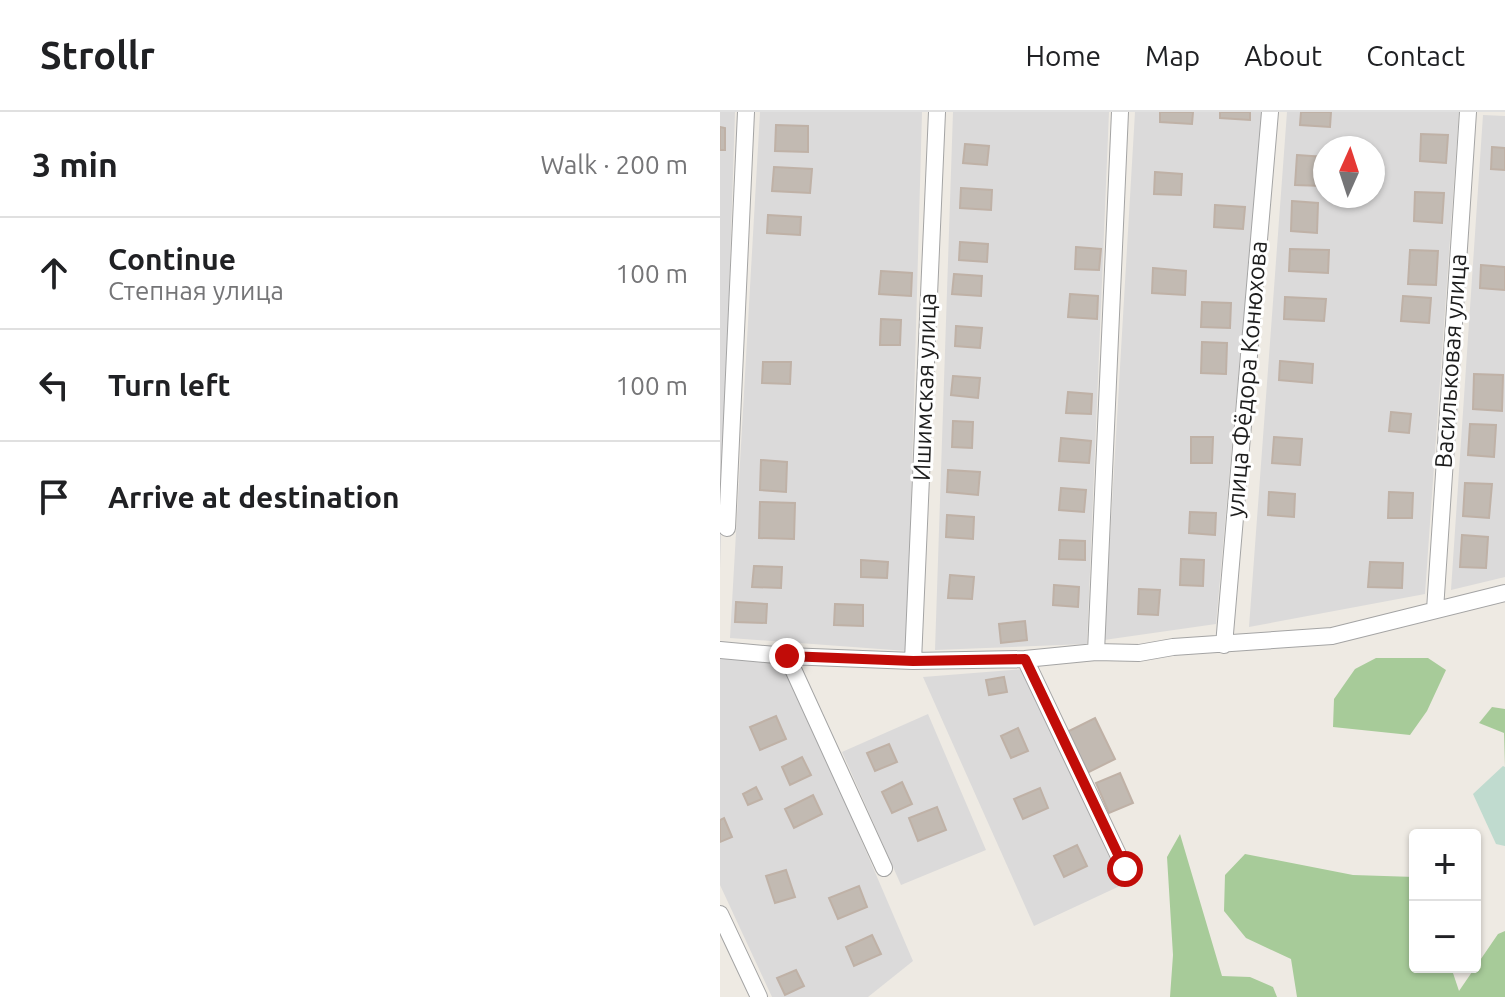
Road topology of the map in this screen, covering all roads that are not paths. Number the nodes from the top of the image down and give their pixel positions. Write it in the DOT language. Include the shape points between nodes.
graph roads {
  1 [pos="746,112"];
  2 [pos="937,112"];
  3 [pos="1120,112"];
  4 [pos="1270,112"];
  5 [pos="1468,112"];
  6 [pos="727,528"];
  7 [pos="1505,593"];
  8 [pos="1435,610"];
  9 [pos="1224,645"];
  10 [pos="720,650"];
  11 [pos="1096,652"];
  12 [pos="787,656"];
  13 [pos="1025,659"];
  14 [pos="913,661"];
  15 [pos="884,868"];
  16 [pos="1125,869"];
  17 [pos="720,914"];
  18 [pos="759,997"];
  1 -- 6 [label="street"];
  2 -- 14 [label="street, Ишимская улица"];
  3 -- 11 [label="street"];
  4 -- 9 [label="street, улица Фёдора Конюхова"];
  5 -- 8 [label="street, Васильковая улица"];
  7 -- 8 [label="street"];
  8 -- 9 [label="street" via="1332,636"];
  9 -- 11 [label="street"];
  10 -- 12 [label="street"];
  11 -- 13 [label="street"];
  12 -- 14 [label="street"];
  12 -- 15 [label="street"];
  13 -- 14 [label="street"];
  13 -- 16 [label="street"];
  17 -- 18 [label="street"];
}
